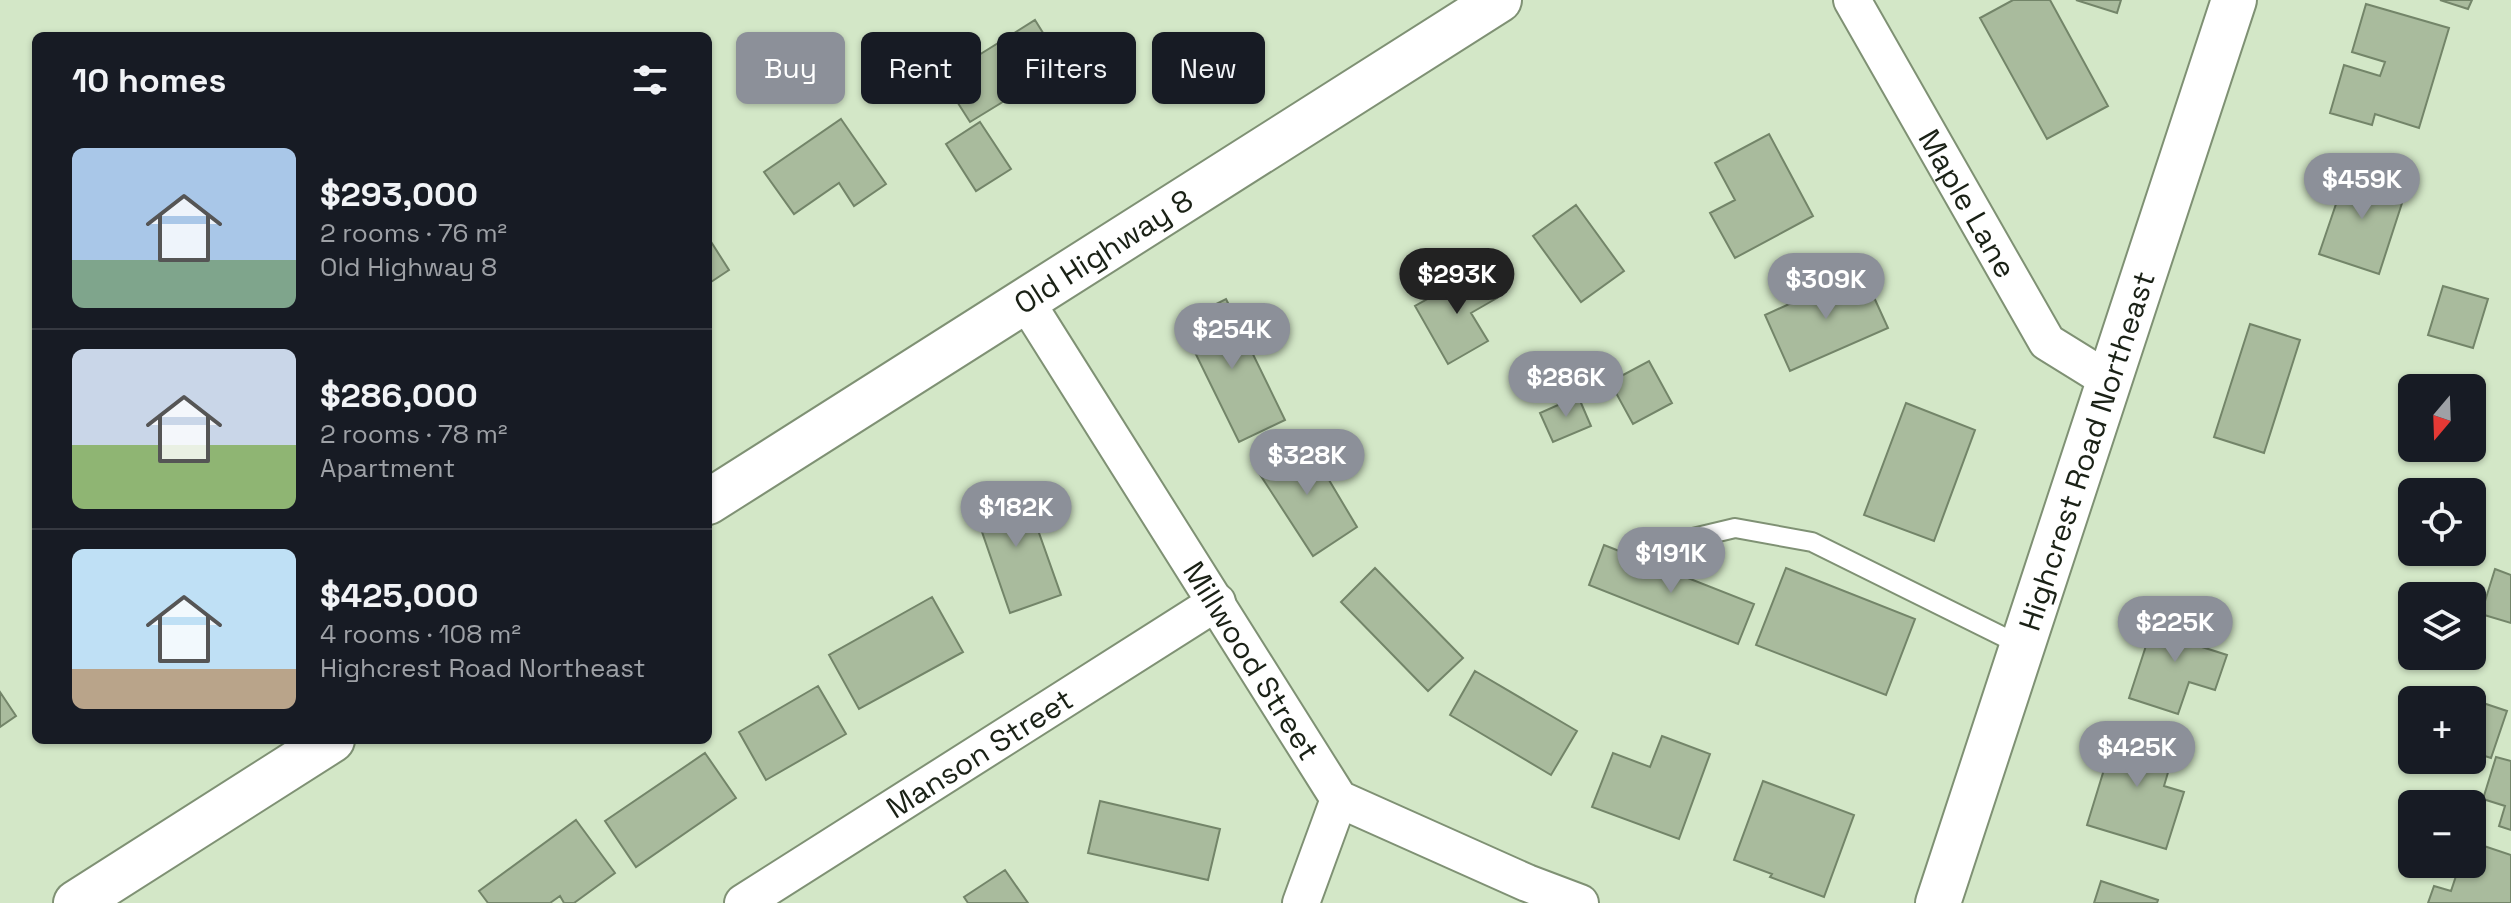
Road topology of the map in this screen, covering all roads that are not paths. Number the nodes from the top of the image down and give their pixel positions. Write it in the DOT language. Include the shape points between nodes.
graph roads {
  1 [pos="1499,0"];
  2 [pos="1852,0"];
  3 [pos="2234,0"];
  4 [pos="1025,300"];
  5 [pos="2110,381"];
  6 [pos="712,499"];
  7 [pos="1693,538"];
  8 [pos="1217,602"];
  9 [pos="2022,646"];
  10 [pos="326,744"];
  11 [pos="1339,799"];
  12 [pos="76,903"];
  13 [pos="743,903"];
  14 [pos="1301,903"];
  15 [pos="1580,903"];
  16 [pos="1938,903"];
  1 -- 4 [label="street, Old Highway 8"];
  2 -- 5 [label="street, Maple Lane" via="2047,342"];
  3 -- 5 [label="street, Highcrest Road Northeast"];
  4 -- 6 [label="street, Old Highway 8"];
  4 -- 8 [label="street, Millwood Street"];
  5 -- 9 [label="street, Highcrest Road Northeast"];
  7 -- 9 [label="lane" via="1735,528 1812,542"];
  8 -- 11 [label="street, Millwood Street"];
  8 -- 13 [label="street, Manson Street"];
  9 -- 16 [label="street, Highcrest Road Northeast"];
  10 -- 12 [label="street"];
  11 -- 14 [label="street"];
  11 -- 15 [label="street"];
}
